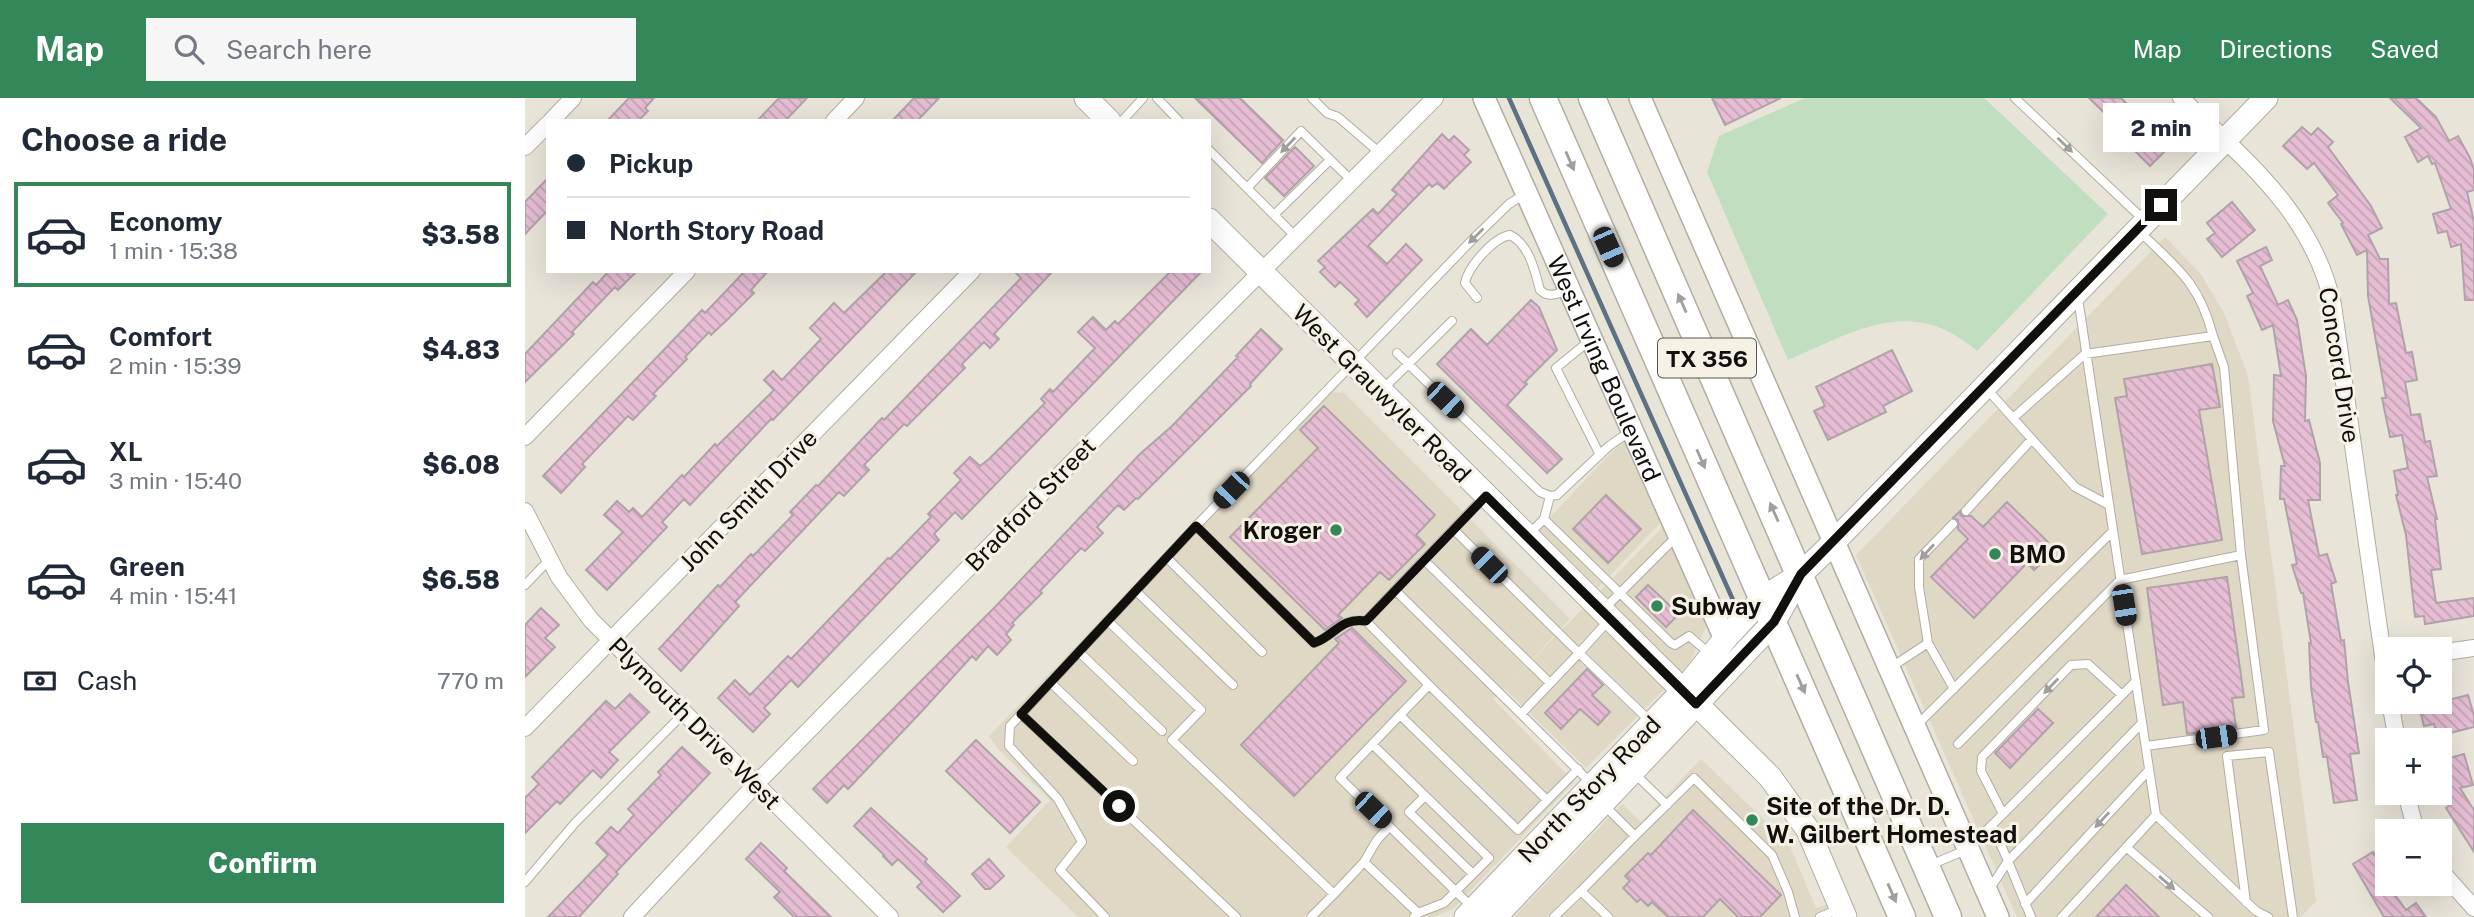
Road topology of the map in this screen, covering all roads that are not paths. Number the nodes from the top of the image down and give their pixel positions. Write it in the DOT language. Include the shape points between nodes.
graph roads {
  1 [pos="573,98"];
  2 [pos="856,98"];
  3 [pos="1086,98"];
  4 [pos="1143,98"];
  5 [pos="1157,98"];
  6 [pos="1312,98"];
  7 [pos="1436,98"];
  8 [pos="1484,98"];
  9 [pos="1543,98"];
  10 [pos="1593,98"];
  11 [pos="1640,98"];
  12 [pos="2015,98"];
  13 [pos="2181,98"];
  14 [pos="2266,98"];
  15 [pos="552,119"];
  16 [pos="836,119"];
  17 [pos="1107,119"];
  18 [pos="1124,119"];
  19 [pos="1177,119"];
  20 [pos="546,125"];
  21 [pos="2225,140"];
  22 [pos="525,147"];
  23 [pos="1211,152"];
  24 [pos="1380,153"];
  25 [pos="1330,160"];
  26 [pos="1352,181"];
  27 [pos="1247,188"];
  28 [pos="1528,193"];
  29 [pos="1274,215"];
  30 [pos="1211,222"];
  31 [pos="2141,226"];
  32 [pos="1296,237"];
  33 [pos="1261,272"];
  34 [pos="685,273"];
  35 [pos="970,273"];
  36 [pos="1569,290"];
  37 [pos="2077,292"];
  38 [pos="1478,298"];
  39 [pos="1452,321"];
  40 [pos="2213,336"];
  41 [pos="1591,339"];
  42 [pos="1397,353"];
  43 [pos="2085,354"];
  44 [pos="1353,363"];
  45 [pos="1407,363"];
  46 [pos="1985,387"];
  47 [pos="1381,391"];
  48 [pos="2013,418"];
  49 [pos="1632,430"];
  50 [pos="525,438"];
  51 [pos="2032,439"];
  52 [pos="1600,455"];
  53 [pos="1486,496"];
  54 [pos="1550,496"];
  55 [pos="2109,505"];
  56 [pos="525,511"];
  57 [pos="1966,511"];
  58 [pos="1544,519"];
  59 [pos="1953,524"];
  60 [pos="1196,526"];
  61 [pos="1454,529"];
  62 [pos="2113,531"];
  63 [pos="1678,534"];
  64 [pos="1527,536"];
  65 [pos="1834,541"];
  66 [pos="2241,555"];
  67 [pos="1167,558"];
  68 [pos="549,560"];
  69 [pos="1424,560"];
  70 [pos="1801,574"];
  71 [pos="2120,580"];
  72 [pos="525,585"];
  73 [pos="1395,590"];
  74 [pos="1136,591"];
  75 [pos="1619,593"];
  76 [pos="1763,597"];
  77 [pos="1606,615"];
  78 [pos="1108,621"];
  79 [pos="1366,621"];
  80 [pos="1774,622"];
  81 [pos="2381,637"];
  82 [pos="611,640"];
  83 [pos="1929,643"];
  84 [pos="1718,647"];
  85 [pos="2474,648"];
  86 [pos="2452,651"];
  87 [pos="1079,652"];
  88 [pos="1262,652"];
  89 [pos="1579,653"];
  90 [pos="1889,669"];
  91 [pos="2136,681"];
  92 [pos="1051,682"];
  93 [pos="1550,683"];
  94 [pos="1233,685"];
  95 [pos="1429,685"];
  96 [pos="1954,689"];
  97 [pos="2122,695"];
  98 [pos="1690,698"];
  99 [pos="685,712"];
  100 [pos="1021,714"];
  101 [pos="1521,714"];
  102 [pos="1400,715"];
  103 [pos="1652,723"];
  104 [pos="2142,723"];
  105 [pos="1915,727"];
  106 [pos="525,728"];
  107 [pos="1163,731"];
  108 [pos="1372,744"];
  109 [pos="1958,744"];
  110 [pos="2145,746"];
  111 [pos="1133,761"];
  112 [pos="2149,770"];
  113 [pos="1633,771"];
  114 [pos="757,783"];
  115 [pos="1591,786"];
  116 [pos="1425,796"];
  117 [pos="1547,800"];
  118 [pos="1667,805"];
  119 [pos="2003,814"];
  120 [pos="2156,816"];
  121 [pos="1992,825"];
  122 [pos="1389,827"];
  123 [pos="1635,836"];
  124 [pos="2126,847"];
  125 [pos="1968,849"];
  126 [pos="2008,861"];
  127 [pos="1364,862"];
  128 [pos="1926,867"];
  129 [pos="1473,874"];
  130 [pos="525,882"];
  131 [pos="2452,883"];
  132 [pos="1456,891"];
  133 [pos="1581,891"];
  134 [pos="1987,892"];
  135 [pos="1333,894"];
  136 [pos="2246,902"];
  137 [pos="2025,904"];
  138 [pos="2474,908"];
  139 [pos="1843,913"];
  140 [pos="1416,915"];
  141 [pos="1479,915"];
  142 [pos="632,917"];
  143 [pos="890,917"];
  144 [pos="1105,917"];
  145 [pos="1236,917"];
  146 [pos="1311,917"];
  147 [pos="1554,917"];
  148 [pos="1608,917"];
  149 [pos="1794,917"];
  150 [pos="1819,917"];
  151 [pos="1902,917"];
  152 [pos="1948,917"];
  153 [pos="1998,917"];
  154 [pos="2031,917"];
  155 [pos="2062,917"];
  156 [pos="2208,917"];
  157 [pos="2268,917"];
  158 [pos="2293,917"];
  1 -- 15 [label="street"];
  2 -- 16 [label="street"];
  3 -- 17 [label="main road"];
  4 -- 18 [label="lane"];
  5 -- 19 [label="lane"];
  6 -- 24 [label="lane"];
  7 -- 24 [label="street, Bradford Street"];
  8 -- 28 [label="street, West Irving Boulevard"];
  9 -- 76 [label="main road, West Irving Boulevard / TX 356, one-way"];
  70 -- 10 [label="main road, TX 356, one-way"];
  11 -- 65 [label="street"];
  12 -- 31 [label="lane, one-way"];
  13 -- 21 [label="street, Concord Drive"];
  14 -- 21 [label="main road, North Story Road"];
  20 -- 22 [label="street"];
  21 -- 31 [label="main road, North Story Road"];
  21 -- 81 [label="street, Concord Drive" via="2281,198 2313,248 2330,289"];
  23 -- 27 [label="lane"];
  24 -- 26 [label="street, Bradford Street"];
  25 -- 26 [label="lane"];
  25 -- 27 [label="lane, one-way" via="1301,131"];
  25 -- 29 [label="lane"];
  26 -- 32 [label="street, Bradford Street"];
  27 -- 29 [label="lane"];
  28 -- 36 [label="street, West Irving Boulevard"];
  28 -- 44 [label="lane, one-way" via="1509,204"];
  29 -- 32 [label="lane"];
  30 -- 33 [label="main road, West Grauwyler Road"];
  31 -- 37 [label="main road, North Story Road"];
  31 -- 40 [label="lane" via="2189,279"];
  32 -- 33 [label="street, Bradford Street"];
  33 -- 44 [label="main road, West Grauwyler Road"];
  33 -- 114 [label="street, Bradford Street"];
  34 -- 50 [label="street"];
  35 -- 82 [label="street, John Smith Drive"];
  36 -- 38 [label="lane" via="1544,294 1520,240 1510,236 1497,239 1467,273 1465,283"];
  36 -- 41 [label="street, West Irving Boulevard"];
  37 -- 43 [label="lane"];
  37 -- 46 [label="main road, North Story Road"];
  39 -- 45 [label="lane"];
  40 -- 43 [label="lane"];
  40 -- 66 [label="lane" via="2224,367"];
  41 -- 49 [label="street, West Irving Boulevard"];
  41 -- 52 [label="lane" via="1556,368"];
  42 -- 45 [label="lane"];
  43 -- 48 [label="lane"];
  43 -- 55 [label="lane"];
  44 -- 47 [label="main road, West Grauwyler Road"];
  44 -- 60 [label="lane"];
  45 -- 47 [label="lane"];
  45 -- 54 [label="lane" via="1540,492"];
  46 -- 48 [label="lane"];
  46 -- 65 [label="main road, North Story Road"];
  47 -- 53 [label="main road, West Grauwyler Road"];
  48 -- 51 [label="lane"];
  49 -- 52 [label="lane"];
  49 -- 63 [label="street, West Irving Boulevard"];
  51 -- 55 [label="lane" via="2075,487"];
  51 -- 57 [label="lane"];
  52 -- 54 [label="lane" via="1557,495"];
  53 -- 61 [label="lane"];
  53 -- 64 [label="main road, West Grauwyler Road"];
  54 -- 58 [label="lane"];
  55 -- 62 [label="lane"];
  56 -- 68 [label="street, Plymouth Drive West"];
  58 -- 64 [label="lane"];
  58 -- 75 [label="lane"];
  59 -- 83 [label="lane, one-way" via="1919,559"];
  60 -- 67 [label="lane"];
  60 -- 79 [label="lane" via="1314,643 1354,619"];
  61 -- 69 [label="lane"];
  61 -- 89 [label="lane"];
  62 -- 71 [label="lane"];
  62 -- 96 [label="lane"];
  63 -- 75 [label="lane"];
  63 -- 84 [label="street, West Irving Boulevard"];
  64 -- 77 [label="main road, West Grauwyler Road"];
  65 -- 70 [label="main road, North Story Road"];
  65 -- 90 [label="street"];
  66 -- 71 [label="lane"];
  66 -- 110 [label="lane" via="2264,730"];
  67 -- 74 [label="lane"];
  67 -- 88 [label="lane"];
  68 -- 72 [label="lane"];
  68 -- 82 [label="street, Plymouth Drive West" via="579,606"];
  69 -- 73 [label="lane"];
  69 -- 93 [label="lane"];
  70 -- 76 [label="main road, North Story Road"];
  70 -- 80 [label="main road, North Story Road"];
  70 -- 128 [label="main road, TX 356"];
  71 -- 91 [label="lane"];
  71 -- 109 [label="lane"];
  73 -- 79 [label="lane"];
  73 -- 101 [label="lane"];
  74 -- 78 [label="lane"];
  74 -- 94 [label="lane"];
  75 -- 77 [label="lane"];
  75 -- 84 [label="lane" via="1671,643 1689,636"];
  76 -- 80 [label="main road, West Irving Boulevard / TX 356"];
  76 -- 84 [label="main road, North Story Road"];
  77 -- 89 [label="lane"];
  77 -- 98 [label="main road, West Grauwyler Road"];
  78 -- 87 [label="lane"];
  78 -- 135 [label="lane" via="1201,710 1172,740"];
  79 -- 95 [label="lane"];
  80 -- 98 [label="main road, North Story Road"];
  80 -- 151 [label="main road, West Irving Boulevard / TX 356, one-way"];
  82 -- 99 [label="street, Plymouth Drive West"];
  82 -- 106 [label="street, John Smith Drive"];
  83 -- 90 [label="lane"];
  83 -- 96 [label="lane"];
  84 -- 98 [label="main road, North Story Road"];
  85 -- 86 [label="street"];
  87 -- 92 [label="lane"];
  87 -- 107 [label="lane"];
  89 -- 93 [label="lane"];
  89 -- 103 [label="lane"];
  90 -- 105 [label="street"];
  91 -- 97 [label="lane"];
  91 -- 104 [label="lane"];
  92 -- 100 [label="lane"];
  92 -- 111 [label="lane"];
  93 -- 101 [label="lane"];
  95 -- 102 [label="lane"];
  95 -- 117 [label="lane"];
  96 -- 105 [label="lane"];
  97 -- 119 [label="lane"];
  97 -- 119 [label="lane, one-way" via="2088,664 2071,665 1982,757 1981,771"];
  98 -- 103 [label="main road, North Story Road"];
  98 -- 113 [label="main road, North Story Road"];
  98 -- 139 [label="main road, West Grauwyler Road" via="1793,806"];
  99 -- 114 [label="street, Plymouth Drive West"];
  99 -- 130 [label="lane" via="575,823"];
  100 -- 144 [label="lane" via="1010,726 1009,747 1058,799 1082,842 1060,870"];
  100 -- 145 [label="lane"];
  101 -- 115 [label="lane"];
  102 -- 108 [label="lane"];
  102 -- 117 [label="lane" via="1518,830"];
  103 -- 115 [label="main road, North Story Road"];
  104 -- 110 [label="lane"];
  104 -- 126 [label="lane"];
  105 -- 125 [label="street"];
  108 -- 116 [label="lane"];
  108 -- 122 [label="lane" via="1339,778"];
  110 -- 112 [label="lane"];
  112 -- 120 [label="lane"];
  112 -- 137 [label="lane, one-way"];
  113 -- 115 [label="main road, North Story Road"];
  113 -- 118 [label="lane"];
  114 -- 142 [label="street, Bradford Street"];
  114 -- 143 [label="street, Plymouth Drive West"];
  115 -- 117 [label="lane"];
  115 -- 123 [label="lane"];
  115 -- 141 [label="main road, North Story Road"];
  116 -- 129 [label="lane" via="1489,858"];
  116 -- 129 [label="lane" via="1409,812"];
  118 -- 123 [label="lane"];
  118 -- 149 [label="lane" via="1694,778 1772,855"];
  119 -- 121 [label="lane"];
  120 -- 124 [label="lane"];
  120 -- 136 [label="lane"];
  121 -- 125 [label="lane"];
  121 -- 126 [label="lane"];
  122 -- 127 [label="lane"];
  122 -- 132 [label="lane"];
  123 -- 133 [label="lane"];
  124 -- 155 [label="lane"];
  124 -- 156 [label="lane, one-way"];
  125 -- 128 [label="lane"];
  125 -- 134 [label="street"];
  126 -- 134 [label="lane"];
  126 -- 137 [label="lane"];
  127 -- 135 [label="lane"];
  127 -- 140 [label="lane"];
  128 -- 152 [label="main road, TX 356"];
  129 -- 132 [label="lane"];
  131 -- 138 [label="street"];
  132 -- 140 [label="lane" via="1444,903"];
  132 -- 141 [label="lane"];
  133 -- 147 [label="lane"];
  133 -- 148 [label="lane"];
  134 -- 153 [label="street"];
  135 -- 146 [label="lane"];
  136 -- 157 [label="lane"];
  136 -- 158 [label="lane" via="2227,756 2269,752"];
  137 -- 154 [label="lane"];
  139 -- 150 [label="lane"];
}
